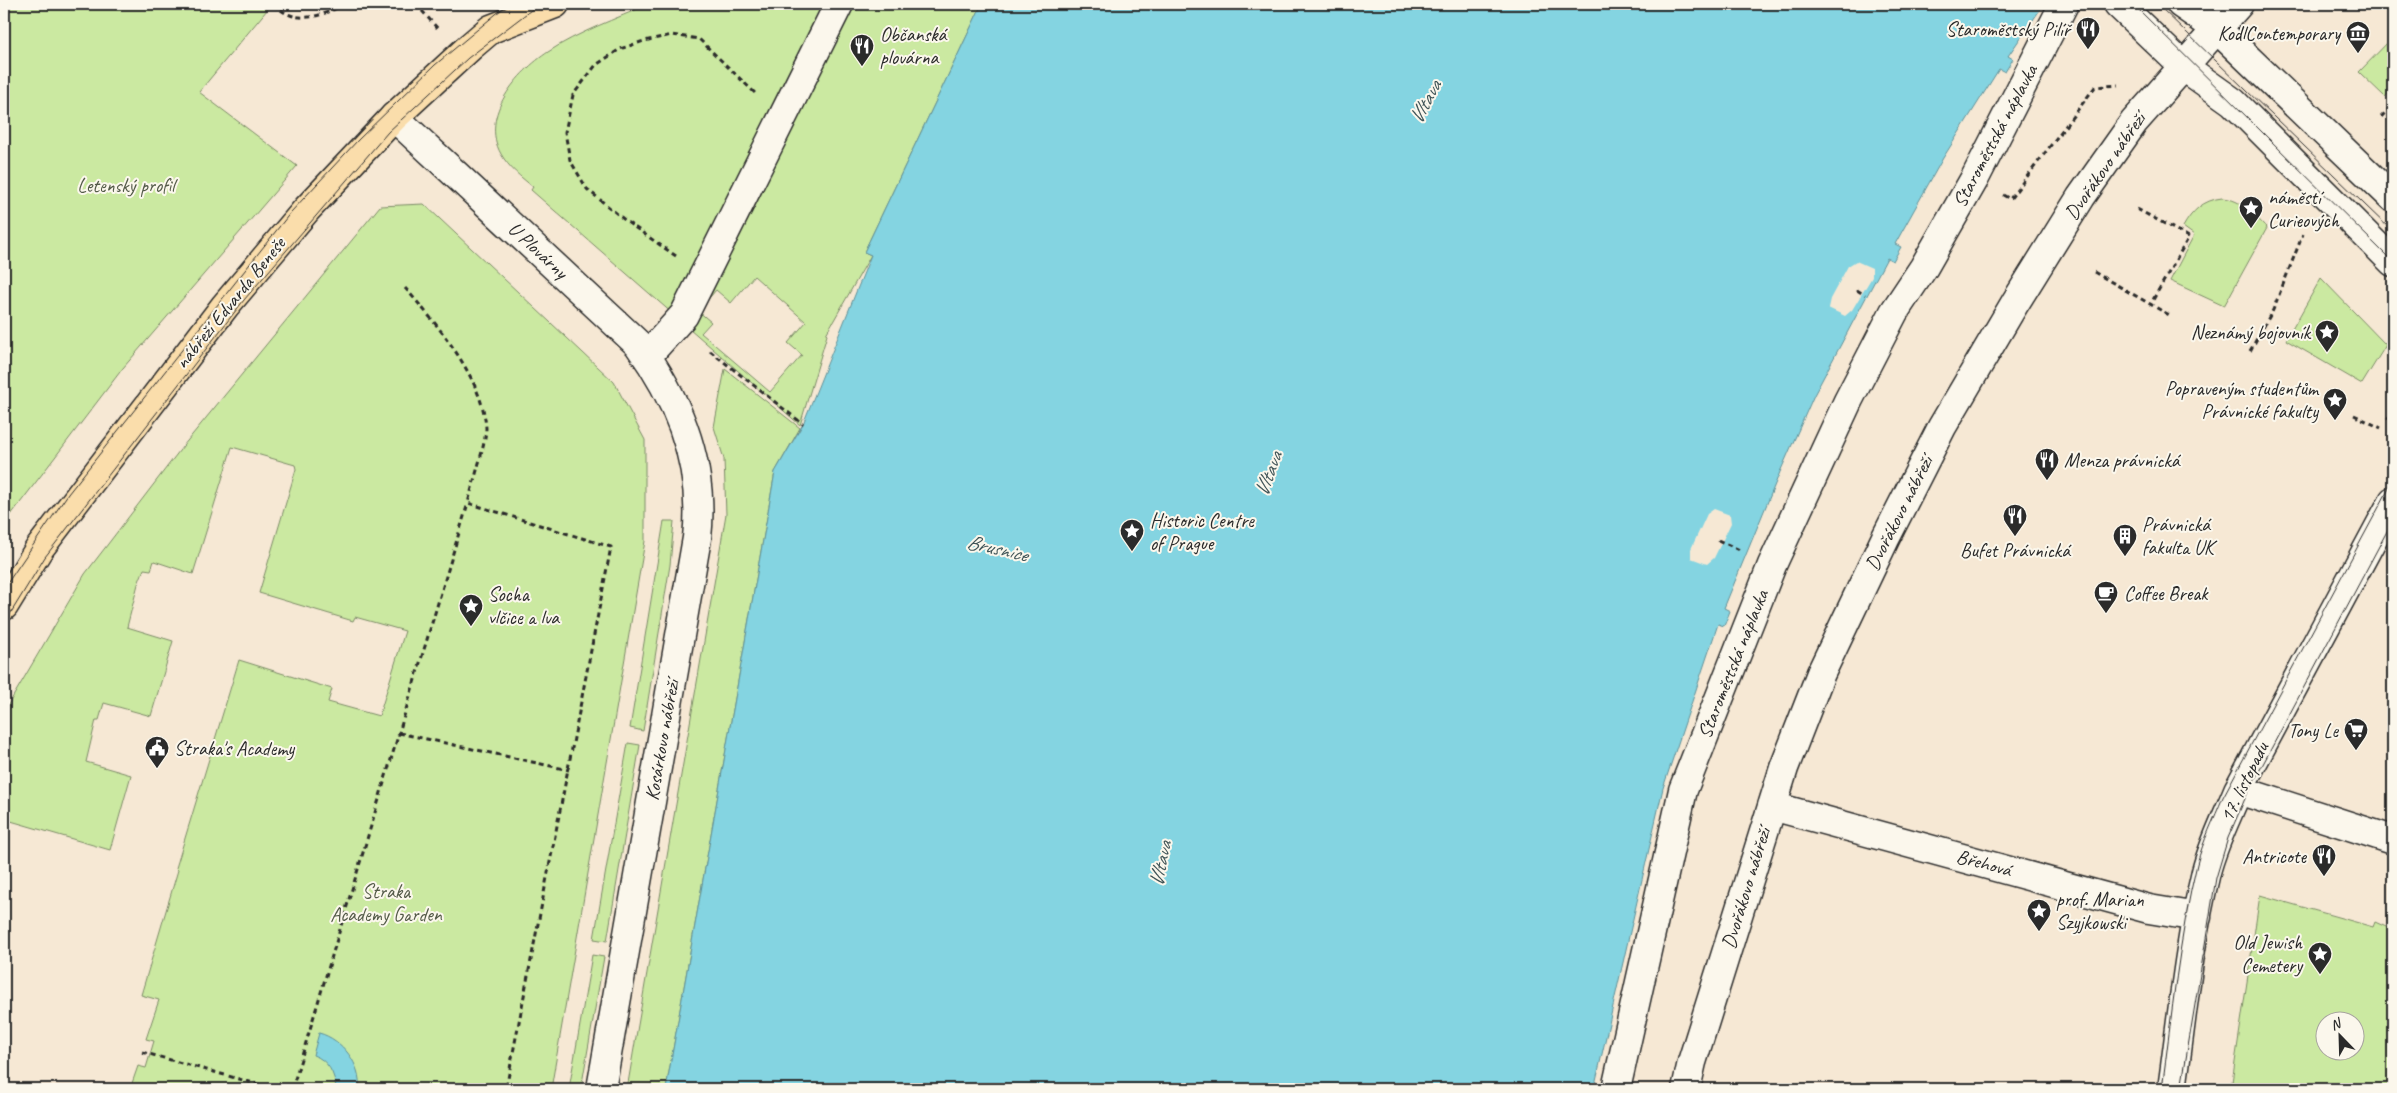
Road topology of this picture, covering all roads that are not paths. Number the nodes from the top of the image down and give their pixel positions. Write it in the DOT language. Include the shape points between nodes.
graph roads {
  1 [pos="508,4"];
  2 [pos="555,4"];
  3 [pos="839,4"];
  4 [pos="2064,4"];
  5 [pos="2181,4"];
  6 [pos="2239,4"];
  7 [pos="2126,11"];
  8 [pos="491,29"];
  9 [pos="2217,29"];
  10 [pos="2184,67"];
  11 [pos="394,117"];
  12 [pos="2393,198"];
  13 [pos="2393,262"];
  14 [pos="647,356"];
  15 [pos="670,394"];
  16 [pos="2393,501"];
  17 [pos="4,606"];
  18 [pos="2238,790"];
  19 [pos="1772,806"];
  20 [pos="2393,840"];
  21 [pos="2197,917"];
  22 [pos="601,1089"];
  23 [pos="1616,1089"];
  24 [pos="1686,1089"];
  25 [pos="2172,1089"];
  1 -- 8 [label="main road, nábřeží Edvarda Beneše"];
  2 -- 8 [label="main road, nábřeží Edvarda Beneše"];
  3 -- 14 [label="street" via="684,315"];
  4 -- 23 [label="street, Staroměstská náplavka" via="1974,178 1894,312 1848,401 1772,565 1682,790"];
  5 -- 9 [label="street"];
  6 -- 9 [label="street, Dvořákovo nábřeží"];
  7 -- 10 [label="street"];
  8 -- 11 [label="main road, nábřeží Edvarda Beneše"];
  9 -- 10 [label="street, Dvořákovo nábřeží"];
  9 -- 12 [label="street"];
  10 -- 13 [label="street" via="2233,102"];
  10 -- 19 [label="street, Dvořákovo nábřeží" via="2134,122 2081,197 1942,427 1884,539 1821,673"];
  11 -- 14 [label="street, U Plovárny" via="628,333"];
  11 -- 17 [label="main road, nábřeží Edvarda Beneše" via="306,209 225,306 38,549"];
  14 -- 15 [label="street, U Plovárny"];
  15 -- 22 [label="street, Kosárkovo nábřeží" via="686,428 695,465 700,502 697,538"];
  16 -- 18 [label="street, 17. listopadu"];
  18 -- 20 [label="street"];
  18 -- 21 [label="street, 17. listopadu" via="2207,870"];
  19 -- 21 [label="street, Břehová" via="2149,909"];
  19 -- 24 [label="street, Dvořákovo nábřeží"];
  21 -- 25 [label="street, 17. listopadu"];
}
